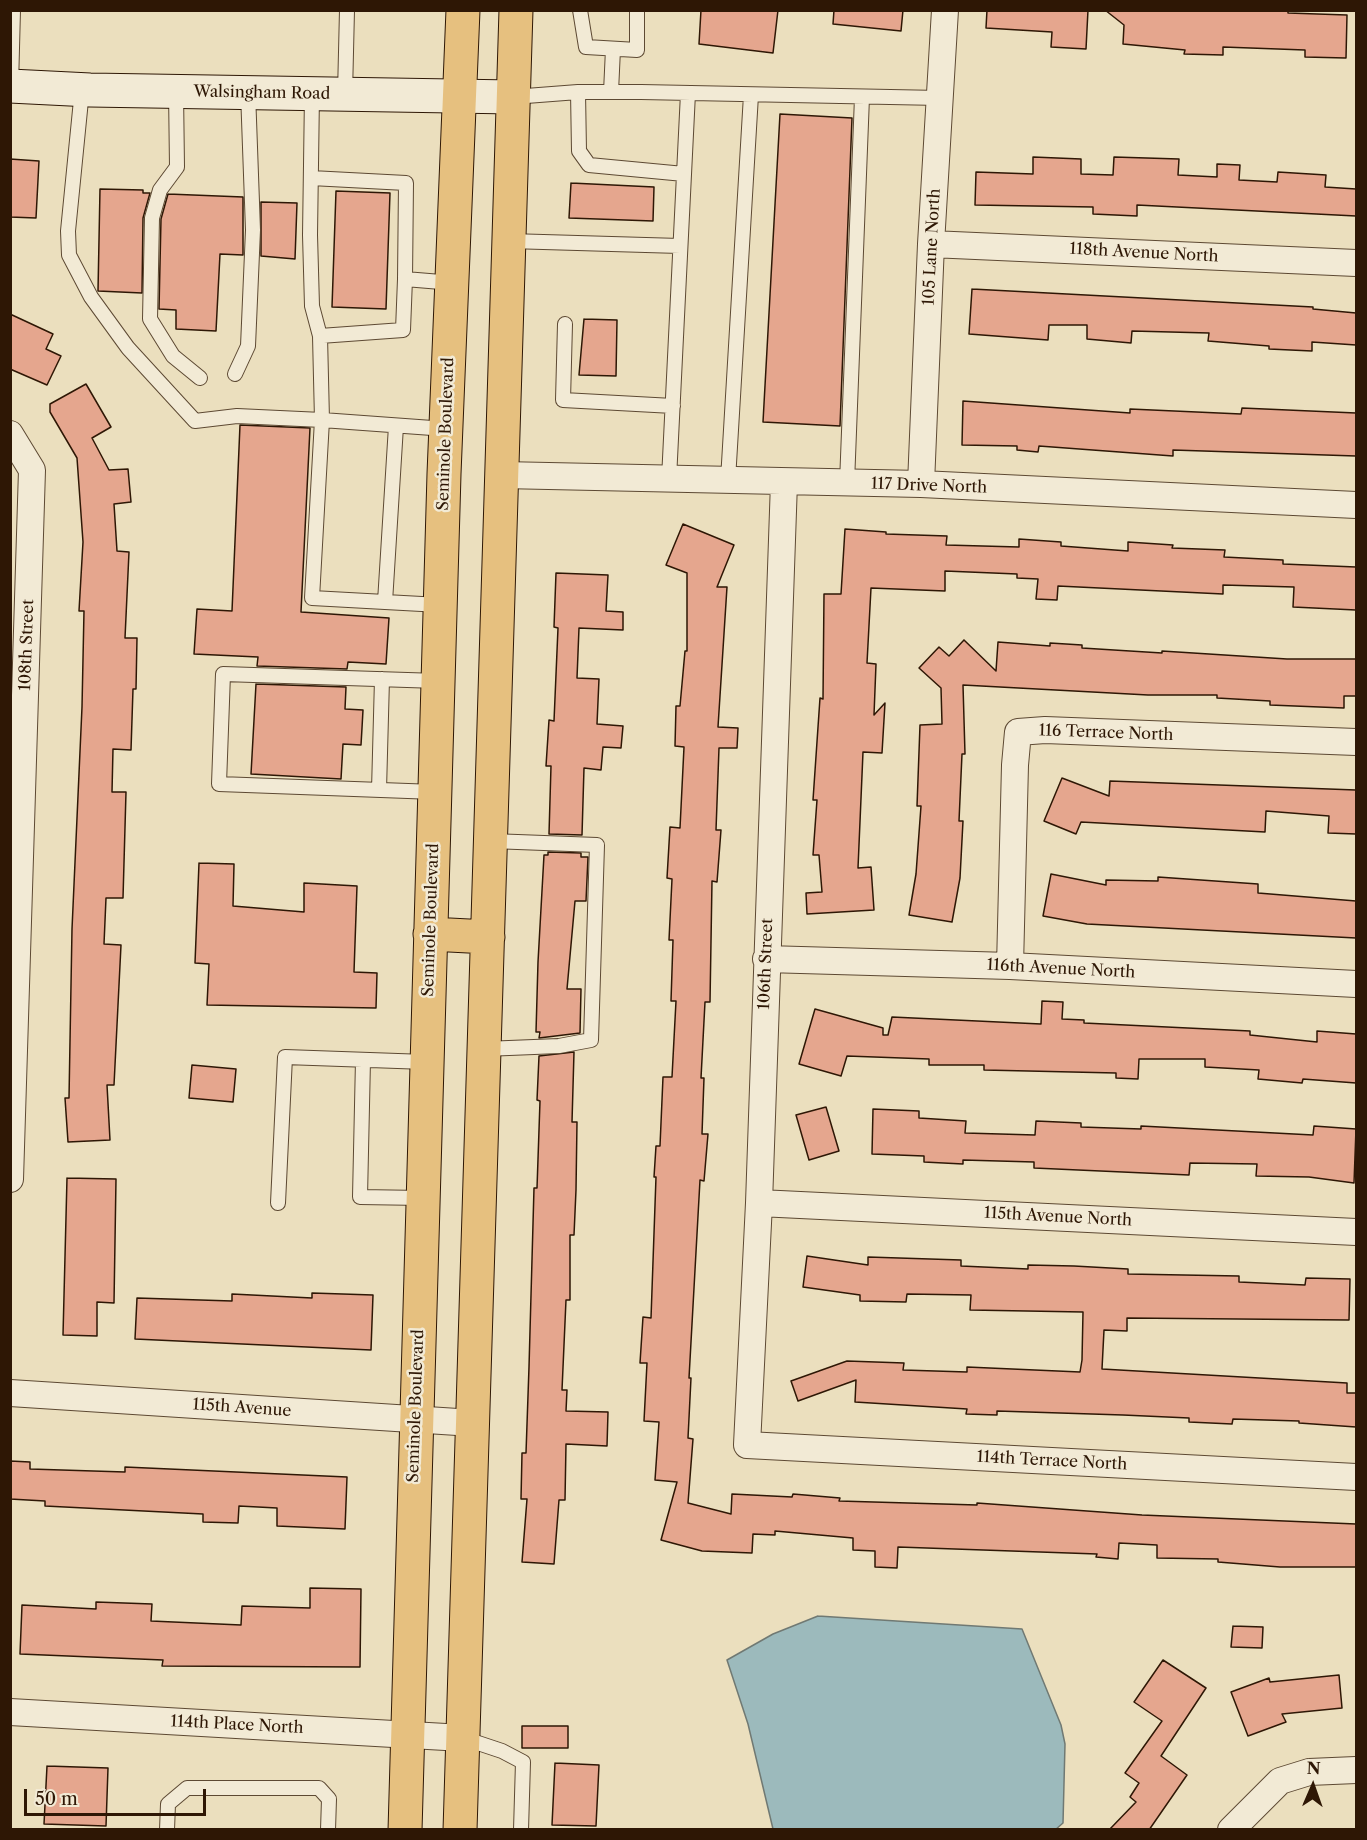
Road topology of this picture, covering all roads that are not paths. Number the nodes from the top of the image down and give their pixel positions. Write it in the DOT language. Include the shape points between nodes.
graph roads {
  1 [pos="14,10"];
  2 [pos="347,10"];
  3 [pos="463,10"];
  4 [pos="516,10"];
  5 [pos="580,10"];
  6 [pos="637,10"];
  7 [pos="945,10"];
  8 [pos="613,49"];
  9 [pos="10,86"];
  10 [pos="82,90"];
  11 [pos="176,91"];
  12 [pos="578,92"];
  13 [pos="611,92"];
  14 [pos="248,93"];
  15 [pos="312,93"];
  16 [pos="688,93"];
  17 [pos="345,94"];
  18 [pos="751,95"];
  19 [pos="461,96"];
  20 [pos="513,96"];
  21 [pos="862,97"];
  22 [pos="940,99"];
  23 [pos="684,174"];
  24 [pos="311,178"];
  25 [pos="509,241"];
  26 [pos="931,244"];
  27 [pos="680,246"];
  28 [pos="1356,263"];
  29 [pos="405,279"];
  30 [pos="453,283"];
  31 [pos="565,324"];
  32 [pos="320,336"];
  33 [pos="235,374"];
  34 [pos="200,378"];
  35 [pos="673,406"];
  36 [pos="321,420"];
  37 [pos="396,426"];
  38 [pos="446,429"];
  39 [pos="10,434"];
  40 [pos="502,475"];
  41 [pos="669,479"];
  42 [pos="728,480"];
  43 [pos="784,482"];
  44 [pos="847,483"];
  45 [pos="921,484"];
  46 [pos="1356,505"];
  47 [pos="385,602"];
  48 [pos="440,605"];
  49 [pos="382,679"];
  50 [pos="438,681"];
  51 [pos="1356,742"];
  52 [pos="379,790"];
  53 [pos="435,792"];
  54 [pos="490,841"];
  55 [pos="430,934"];
  56 [pos="488,937"];
  57 [pos="766,959"];
  58 [pos="1010,966"];
  59 [pos="1356,984"];
  60 [pos="484,1049"];
  61 [pos="363,1060"];
  62 [pos="426,1062"];
  63 [pos="12,1104"];
  64 [pos="10,1179"];
  65 [pos="422,1198"];
  66 [pos="278,1203"];
  67 [pos="759,1203"];
  68 [pos="1356,1232"];
  69 [pos="10,1393"];
  70 [pos="416,1419"];
  71 [pos="473,1423"];
  72 [pos="747,1445"];
  73 [pos="1356,1477"];
  74 [pos="10,1712"];
  75 [pos="408,1735"];
  76 [pos="463,1738"];
  77 [pos="1356,1770"];
  78 [pos="167,1830"];
  79 [pos="328,1830"];
  80 [pos="405,1830"];
  81 [pos="460,1830"];
  82 [pos="521,1830"];
  83 [pos="1231,1830"];
  1 -- 9 [label="lane"];
  2 -- 17 [label="lane"];
  3 -- 19 [label="main road, Seminole Boulevard"];
  4 -- 20 [label="main road"];
  5 -- 8 [label="lane" via="586,47"];
  6 -- 8 [label="lane" via="637,50"];
  7 -- 22 [label="street, 105 Lane North"];
  8 -- 13 [label="lane"];
  9 -- 10 [label="street, Walsingham Road"];
  10 -- 11 [label="street, Walsingham Road"];
  10 -- 36 [label="lane" via="69,255 91,297 195,421 237,416"];
  11 -- 14 [label="street, Walsingham Road"];
  11 -- 34 [label="lane" via="177,167 160,190 152,218 150,319 173,356"];
  12 -- 13 [label="lane"];
  12 -- 20 [label="lane"];
  12 -- 23 [label="lane" via="579,151 589,165"];
  13 -- 16 [label="lane"];
  14 -- 15 [label="street, Walsingham Road"];
  14 -- 33 [label="lane" via="253,230 248,346"];
  15 -- 17 [label="street, Walsingham Road"];
  15 -- 24 [label="lane"];
  16 -- 18 [label="lane"];
  16 -- 23 [label="lane"];
  17 -- 19 [label="street, Walsingham Road"];
  18 -- 21 [label="lane"];
  18 -- 42 [label="lane"];
  19 -- 20 [label="street, Walsingham Road"];
  19 -- 30 [label="main road, Seminole Boulevard"];
  20 -- 25 [label="main road"];
  21 -- 22 [label="lane"];
  21 -- 44 [label="lane"];
  22 -- 26 [label="street, 105 Lane North"];
  23 -- 27 [label="lane"];
  24 -- 29 [label="lane" via="406,183"];
  24 -- 32 [label="lane" via="312,306"];
  25 -- 27 [label="lane"];
  25 -- 40 [label="main road"];
  26 -- 28 [label="street, 118th Avenue North"];
  26 -- 45 [label="street, 105 Lane North"];
  27 -- 35 [label="lane"];
  29 -- 30 [label="lane"];
  29 -- 32 [label="lane" via="403,330"];
  30 -- 38 [label="main road, Seminole Boulevard"];
  31 -- 35 [label="lane" via="563,400"];
  32 -- 36 [label="lane"];
  35 -- 41 [label="lane"];
  36 -- 37 [label="lane"];
  36 -- 47 [label="lane" via="312,597"];
  37 -- 38 [label="lane"];
  37 -- 47 [label="lane"];
  38 -- 48 [label="main road, Seminole Boulevard"];
  39 -- 63 [label="street, 108th Street" via="32,470"];
  40 -- 41 [label="street, 117 Drive North"];
  40 -- 54 [label="main road"];
  41 -- 42 [label="street, 117 Drive North"];
  42 -- 43 [label="street, 117 Drive North"];
  43 -- 44 [label="street, 117 Drive North"];
  43 -- 57 [label="street, 106th Street"];
  44 -- 45 [label="street, 117 Drive North"];
  45 -- 46 [label="street, 117 Drive North"];
  47 -- 48 [label="lane"];
  48 -- 50 [label="main road, Seminole Boulevard"];
  49 -- 50 [label="lane"];
  49 -- 52 [label="lane"];
  49 -- 52 [label="lane" via="223,674 219,784"];
  50 -- 53 [label="main road, Seminole Boulevard"];
  51 -- 58 [label="street, 116 Terrace North" via="1018,732"];
  52 -- 53 [label="lane"];
  53 -- 55 [label="main road, Seminole Boulevard"];
  54 -- 56 [label="main road"];
  54 -- 60 [label="lane" via="597,845 591,1040 559,1046"];
  55 -- 56 [label="main road"];
  55 -- 62 [label="main road, Seminole Boulevard"];
  56 -- 60 [label="main road"];
  57 -- 58 [label="street, 116th Avenue North"];
  57 -- 67 [label="street, 106th Street"];
  58 -- 59 [label="street, 116th Avenue North"];
  60 -- 71 [label="main road"];
  61 -- 62 [label="lane"];
  61 -- 65 [label="lane" via="360,1197"];
  61 -- 66 [label="lane" via="285,1057"];
  62 -- 65 [label="main road, Seminole Boulevard"];
  63 -- 64 [label="street, 108th Street"];
  65 -- 70 [label="main road, Seminole Boulevard"];
  67 -- 68 [label="street, 115th Avenue North"];
  67 -- 72 [label="street, 106th Street"];
  69 -- 70 [label="street, 115th Avenue"];
  70 -- 71 [label="street, 115th Avenue"];
  70 -- 75 [label="main road, Seminole Boulevard"];
  71 -- 76 [label="main road"];
  72 -- 73 [label="street, 114th Terrace North"];
  74 -- 75 [label="street, 114th Place North"];
  75 -- 76 [label="street, 114th Place North"];
  75 -- 80 [label="main road, Seminole Boulevard"];
  76 -- 81 [label="main road"];
  76 -- 82 [label="lane" via="523,1762"];
  77 -- 83 [label="street" via="1308,1772 1280,1781"];
  78 -- 79 [label="lane" via="168,1804 187,1788 319,1788 329,1799"];
}
